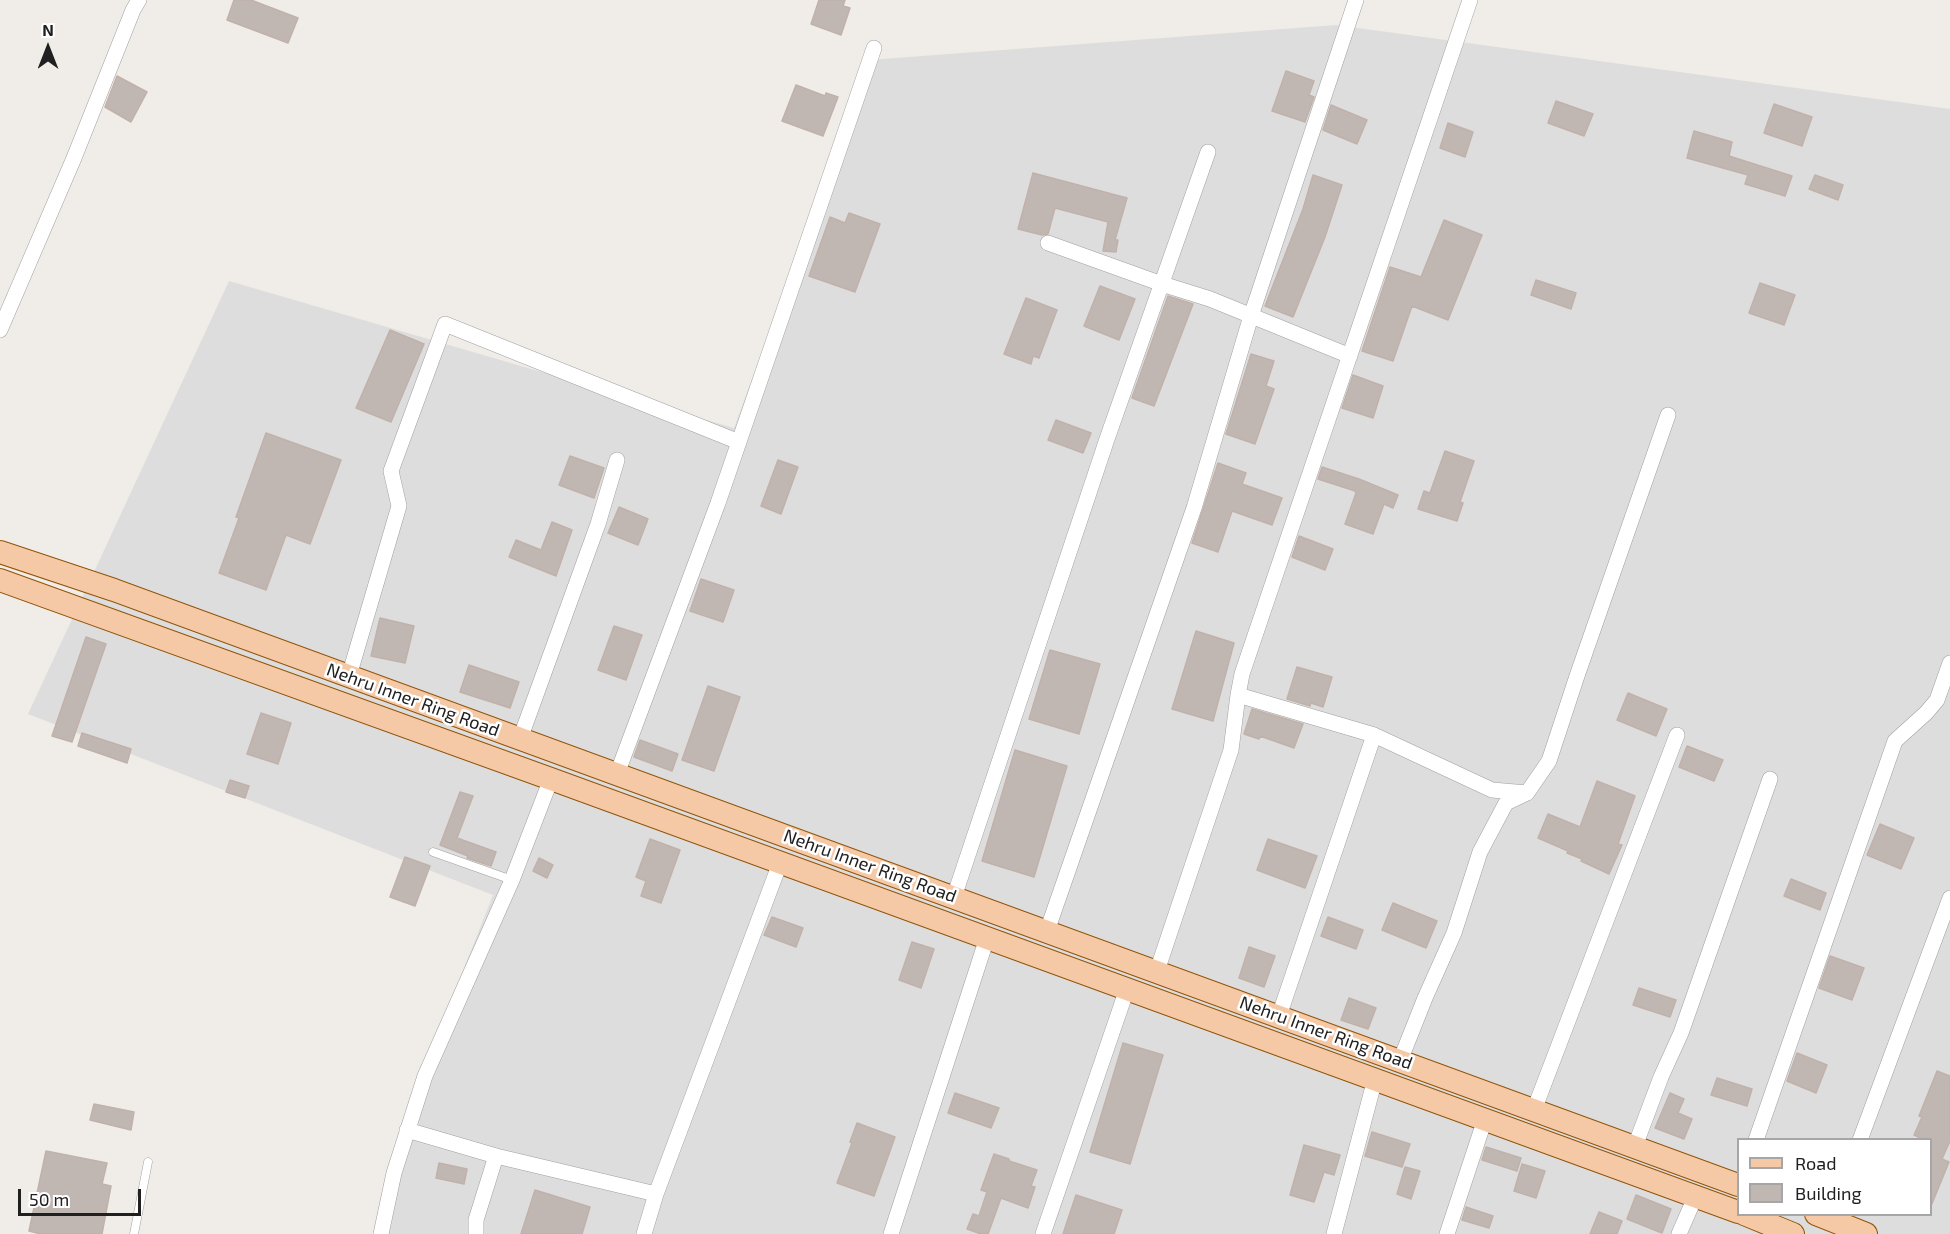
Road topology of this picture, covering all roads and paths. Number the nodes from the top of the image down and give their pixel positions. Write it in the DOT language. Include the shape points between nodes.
graph roads {
  1 [pos="139,0"];
  2 [pos="1356,0"];
  3 [pos="1470,0"];
  4 [pos="874,48"];
  5 [pos="1208,152"];
  6 [pos="1048,243"];
  7 [pos="1162,284"];
  8 [pos="1251,316"];
  9 [pos="0,330"];
  10 [pos="1350,356"];
  11 [pos="1668,415"];
  12 [pos="739,442"];
  13 [pos="617,460"];
  14 [pos="0,552"];
  15 [pos="0,580"];
  16 [pos="1950,663"];
  17 [pos="349,676"];
  18 [pos="1238,695"];
  19 [pos="1374,735"];
  20 [pos="1677,735"];
  21 [pos="520,739"];
  22 [pos="617,774"];
  23 [pos="551,779"];
  24 [pos="1770,779"];
  25 [pos="1527,793"];
  26 [pos="432,852"];
  27 [pos="780,863"];
  28 [pos="512,880"];
  29 [pos="954,897"];
  30 [pos="1950,898"];
  31 [pos="1047,931"];
  32 [pos="987,938"];
  33 [pos="1157,971"];
  34 [pos="1127,989"];
  35 [pos="1280,1016"];
  36 [pos="1401,1061"];
  37 [pos="1375,1079"];
  38 [pos="1534,1110"];
  39 [pos="1485,1119"];
  40 [pos="407,1130"];
  41 [pos="1757,1138"];
  42 [pos="1861,1138"];
  43 [pos="1635,1146"];
  44 [pos="496,1156"];
  45 [pos="148,1162"];
  46 [pos="1737,1185"];
  47 [pos="656,1194"];
  48 [pos="1696,1195"];
  49 [pos="1737,1212"];
  50 [pos="1746,1216"];
  51 [pos="1826,1216"];
  52 [pos="134,1234"];
  53 [pos="381,1234"];
  54 [pos="476,1234"];
  55 [pos="644,1234"];
  56 [pos="891,1234"];
  57 [pos="1043,1234"];
  58 [pos="1334,1234"];
  59 [pos="1447,1234"];
  60 [pos="1679,1234"];
  61 [pos="1791,1234"];
  62 [pos="1866,1234"];
  1 -- 9 [label="street"];
  2 -- 8 [label="street"];
  3 -- 10 [label="street"];
  4 -- 12 [label="street"];
  5 -- 7 [label="street"];
  6 -- 7 [label="street"];
  7 -- 8 [label="street"];
  7 -- 29 [label="street"];
  8 -- 10 [label="street"];
  8 -- 31 [label="street" via="1194,508"];
  10 -- 18 [label="street"];
  11 -- 25 [label="street" via="1549,761"];
  12 -- 17 [label="street" via="445,324 391,471 399,506"];
  12 -- 22 [label="street"];
  13 -- 21 [label="street" via="598,525"];
  14 -- 17 [label="main road, Nehru Inner Ring Road"];
  15 -- 23 [label="main road"];
  16 -- 41 [label="street" via="1937,700 1895,741"];
  17 -- 21 [label="main road, Nehru Inner Ring Road"];
  18 -- 19 [label="street"];
  18 -- 33 [label="street" via="1231,750"];
  19 -- 25 [label="street" via="1492,790"];
  19 -- 35 [label="street"];
  20 -- 38 [label="street"];
  21 -- 22 [label="main road, Nehru Inner Ring Road"];
  22 -- 29 [label="main road, Nehru Inner Ring Road"];
  23 -- 27 [label="main road"];
  23 -- 28 [label="street"];
  24 -- 43 [label="street" via="1681,1033"];
  25 -- 36 [label="street" via="1506,803 1480,852 1454,933"];
  26 -- 28 [label="lane"];
  27 -- 32 [label="main road"];
  27 -- 47 [label="street"];
  28 -- 40 [label="street" via="425,1076"];
  29 -- 31 [label="main road, Nehru Inner Ring Road"];
  30 -- 42 [label="street"];
  31 -- 33 [label="main road, Nehru Inner Ring Road"];
  32 -- 34 [label="main road"];
  32 -- 56 [label="street"];
  33 -- 35 [label="main road, Nehru Inner Ring Road"];
  34 -- 37 [label="main road"];
  34 -- 57 [label="street"];
  35 -- 36 [label="main road, Nehru Inner Ring Road"];
  36 -- 38 [label="main road, Nehru Inner Ring Road"];
  37 -- 39 [label="main road"];
  37 -- 58 [label="street"];
  38 -- 43 [label="main road, Nehru Inner Ring Road"];
  39 -- 48 [label="main road"];
  39 -- 59 [label="street"];
  40 -- 44 [label="street"];
  40 -- 53 [label="street"];
  43 -- 46 [label="main road, Nehru Inner Ring Road"];
  44 -- 47 [label="street"];
  44 -- 54 [label="street" via="476,1220"];
  45 -- 52 [label="lane"];
  47 -- 55 [label="street"];
  48 -- 49 [label="main road"];
  48 -- 60 [label="street"];
  50 -- 61 [label="main road"];
  51 -- 62 [label="main road"];
}
